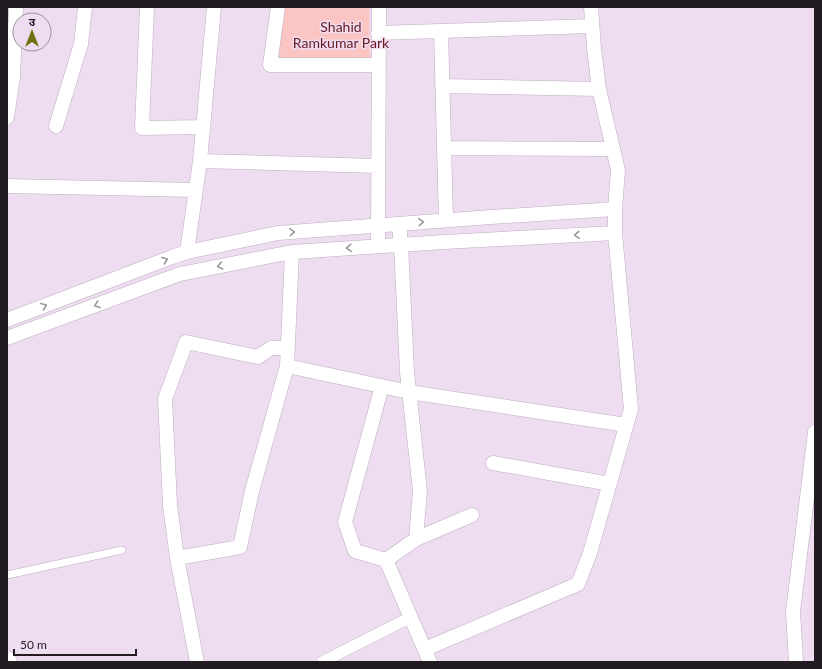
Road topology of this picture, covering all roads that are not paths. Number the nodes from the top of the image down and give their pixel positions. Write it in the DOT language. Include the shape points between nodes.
graph roads {
  1 [pos="16,7"];
  2 [pos="85,7"];
  3 [pos="147,7"];
  4 [pos="214,7"];
  5 [pos="278,7"];
  6 [pos="379,7"];
  7 [pos="591,7"];
  8 [pos="592,26"];
  9 [pos="441,31"];
  10 [pos="378,33"];
  11 [pos="378,65"];
  12 [pos="442,86"];
  13 [pos="599,89"];
  14 [pos="7,117"];
  15 [pos="56,126"];
  16 [pos="203,127"];
  17 [pos="444,148"];
  18 [pos="613,149"];
  19 [pos="200,161"];
  20 [pos="378,166"];
  21 [pos="7,186"];
  22 [pos="196,190"];
  23 [pos="615,209"];
  24 [pos="446,220"];
  25 [pos="399,224"];
  26 [pos="378,226"];
  27 [pos="616,233"];
  28 [pos="401,245"];
  29 [pos="378,246"];
  30 [pos="187,252"];
  31 [pos="292,252"];
  32 [pos="7,320"];
  33 [pos="7,338"];
  34 [pos="288,348"];
  35 [pos="287,366"];
  36 [pos="382,386"];
  37 [pos="409,392"];
  38 [pos="626,425"];
  39 [pos="815,432"];
  40 [pos="493,463"];
  41 [pos="610,484"];
  42 [pos="472,515"];
  43 [pos="416,539"];
  44 [pos="122,550"];
  45 [pos="177,558"];
  46 [pos="386,560"];
  47 [pos="7,575"];
  48 [pos="411,617"];
  49 [pos="428,656"];
  50 [pos="197,662"];
  51 [pos="322,662"];
  52 [pos="796,662"];
  1 -- 14 [label="street" via="14,77"];
  2 -- 15 [label="street" via="81,44"];
  3 -- 16 [label="street" via="142,128"];
  4 -- 16 [label="street"];
  5 -- 11 [label="street" via="270,65"];
  6 -- 10 [label="street"];
  7 -- 8 [label="street"];
  8 -- 9 [label="street"];
  8 -- 13 [label="street"];
  9 -- 10 [label="street"];
  9 -- 12 [label="street"];
  10 -- 11 [label="street"];
  11 -- 20 [label="street"];
  12 -- 13 [label="street"];
  12 -- 17 [label="street"];
  13 -- 18 [label="street"];
  16 -- 19 [label="street"];
  17 -- 18 [label="street"];
  17 -- 24 [label="street"];
  18 -- 23 [label="street" via="618,170"];
  19 -- 20 [label="street"];
  19 -- 22 [label="street"];
  20 -- 26 [label="street"];
  21 -- 22 [label="street"];
  22 -- 30 [label="street"];
  23 -- 24 [label="street"];
  23 -- 27 [label="street"];
  25 -- 24 [label="street, one-way"];
  25 -- 26 [label="street"];
  25 -- 28 [label="street"];
  26 -- 29 [label="street"];
  30 -- 26 [label="street, one-way" via="278,233"];
  27 -- 28 [label="street, one-way"];
  27 -- 38 [label="street" via="631,409"];
  28 -- 29 [label="street"];
  28 -- 37 [label="street"];
  29 -- 31 [label="street, one-way"];
  32 -- 30 [label="street, one-way"];
  31 -- 33 [label="street, one-way" via="180,274"];
  31 -- 34 [label="street"];
  34 -- 35 [label="street"];
  34 -- 45 [label="street" via="271,348 258,357 186,342 165,399 170,505"];
  35 -- 36 [label="street"];
  35 -- 45 [label="street" via="252,491 240,547"];
  36 -- 37 [label="street"];
  36 -- 46 [label="street" via="345,522 355,551"];
  37 -- 38 [label="street"];
  37 -- 43 [label="street" via="420,491"];
  38 -- 41 [label="street"];
  39 -- 52 [label="street" via="793,612"];
  40 -- 41 [label="street"];
  41 -- 49 [label="street" via="578,584"];
  42 -- 43 [label="street"];
  43 -- 46 [label="street"];
  44 -- 47 [label="lane"];
  45 -- 50 [label="street"];
  46 -- 48 [label="street"];
  48 -- 49 [label="street"];
  48 -- 51 [label="street"];
}
